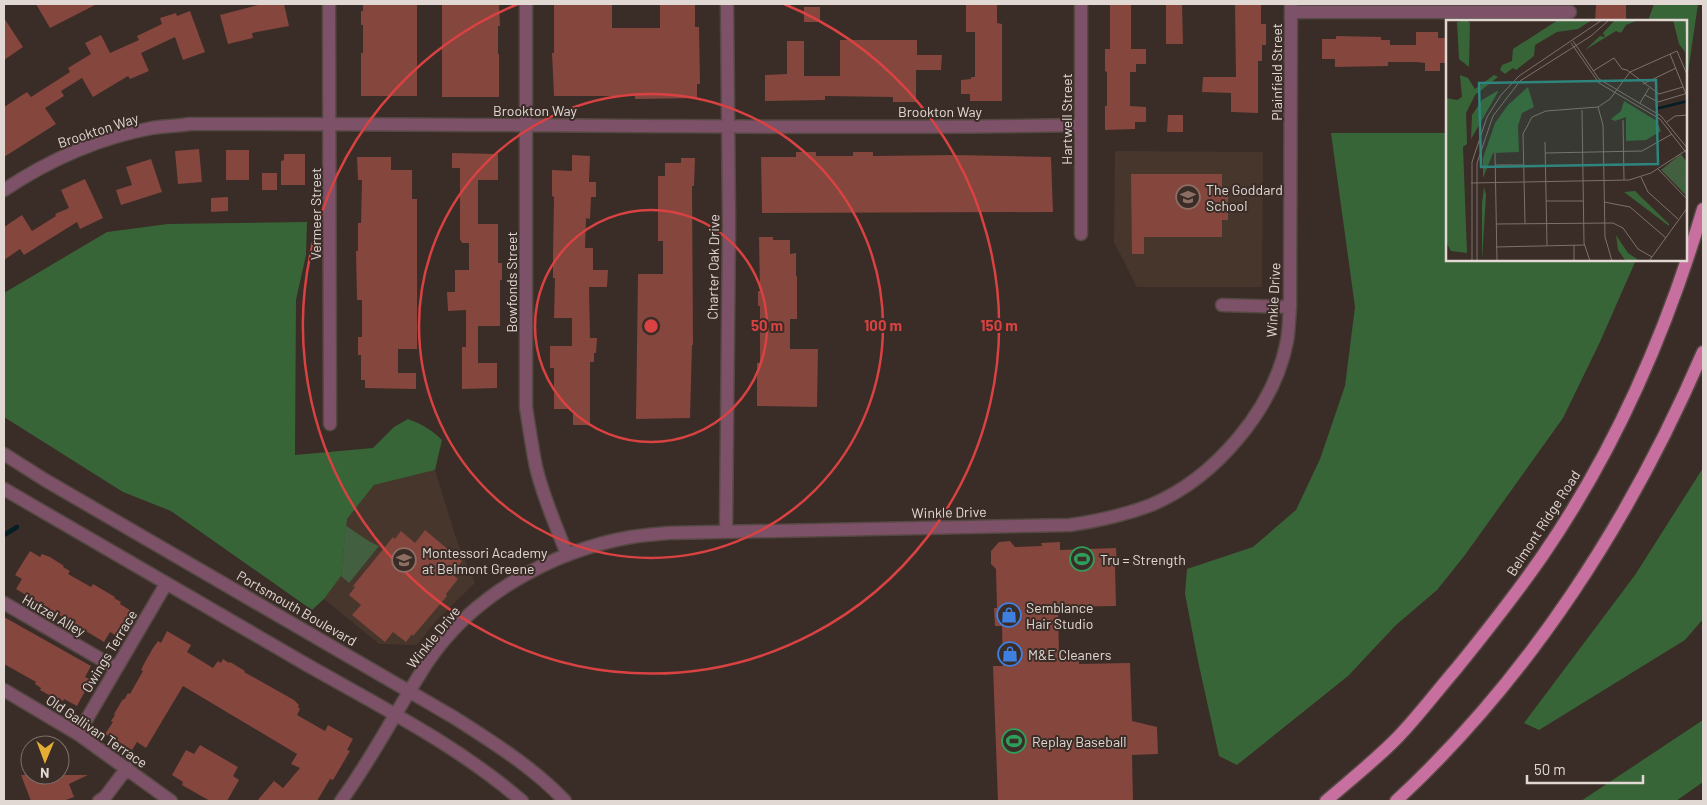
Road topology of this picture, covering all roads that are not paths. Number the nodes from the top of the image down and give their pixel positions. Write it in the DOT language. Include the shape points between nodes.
graph roads {
  1 [pos="330,4"];
  2 [pos="526,4"];
  3 [pos="727,4"];
  4 [pos="1081,4"];
  5 [pos="1291,8"];
  6 [pos="1570,12"];
  7 [pos="330,124"];
  8 [pos="526,125"];
  9 [pos="1081,125"];
  10 [pos="728,126"];
  11 [pos="1291,140"];
  12 [pos="4,190"];
  13 [pos="1703,209"];
  14 [pos="1081,234"];
  15 [pos="1687,258"];
  16 [pos="1686,261"];
  17 [pos="1222,305"];
  18 [pos="1290,307"];
  19 [pos="1703,352"];
  20 [pos="330,424"];
  21 [pos="4,454"];
  22 [pos="4,489"];
  23 [pos="726,531"];
  24 [pos="567,554"];
  25 [pos="166,584"];
  26 [pos="4,603"];
  27 [pos="116,668"];
  28 [pos="4,690"];
  29 [pos="410,692"];
  30 [pos="396,716"];
  31 [pos="78,734"];
  32 [pos="127,768"];
  33 [pos="99,801"];
  34 [pos="171,801"];
  35 [pos="341,801"];
  36 [pos="522,801"];
  37 [pos="566,801"];
  38 [pos="1326,801"];
  39 [pos="1396,801"];
  1 -- 7 [label="street, Vermeer Street"];
  2 -- 8 [label="street, Bowfonds Street"];
  3 -- 10 [label="street, Charter Oak Drive"];
  4 -- 9 [label="street, Hartwell Street"];
  5 -- 6 [label="street"];
  5 -- 11 [label="street, Plainfield Street"];
  7 -- 8 [label="street, Brookton Way"];
  7 -- 12 [label="street, Brookton Way" via="190,124 152,128 61,157"];
  7 -- 20 [label="street, Vermeer Street"];
  8 -- 10 [label="street, Brookton Way"];
  8 -- 24 [label="street, Bowfonds Street" via="526,407 537,469"];
  9 -- 10 [label="street, Brookton Way"];
  9 -- 14 [label="street, Hartwell Street"];
  10 -- 23 [label="street, Charter Oak Drive"];
  11 -- 18 [label="street, Winkle Drive"];
  13 -- 15 [label="main road, Belmont Ridge Road"];
  16 -- 38 [label="main road, Belmont Ridge Road" via="1658,338 1612,438 1543,554 1483,637 1399,736"];
  17 -- 18 [label="street"];
  18 -- 23 [label="street, Winkle Drive" via="1287,342 1278,370 1269,392 1243,433 1202,474 1152,504 1112,517 1070,525"];
  19 -- 39 [label="main road" via="1641,481 1557,616 1500,692 1433,767"];
  21 -- 29 [label="street, Portsmouth Boulevard"];
  22 -- 25 [label="street"];
  23 -- 24 [label="street, Winkle Drive" via="632,536"];
  24 -- 29 [label="street, Winkle Drive" via="499,591 477,607 428,662"];
  25 -- 27 [label="street, Owings Terrace"];
  25 -- 30 [label="street"];
  26 -- 27 [label="street, Hutzel Alley"];
  27 -- 31 [label="street, Owings Terrace"];
  28 -- 31 [label="street, Old Gallivan Terrace"];
  29 -- 30 [label="street, Winkle Drive"];
  29 -- 37 [label="street, Portsmouth Boulevard" via="505,750"];
  30 -- 35 [label="street, Winkle Drive"];
  30 -- 36 [label="street" via="465,757"];
  31 -- 32 [label="street, Old Gallivan Terrace"];
  32 -- 33 [label="street"];
  32 -- 34 [label="street, Old Gallivan Terrace"];
}
